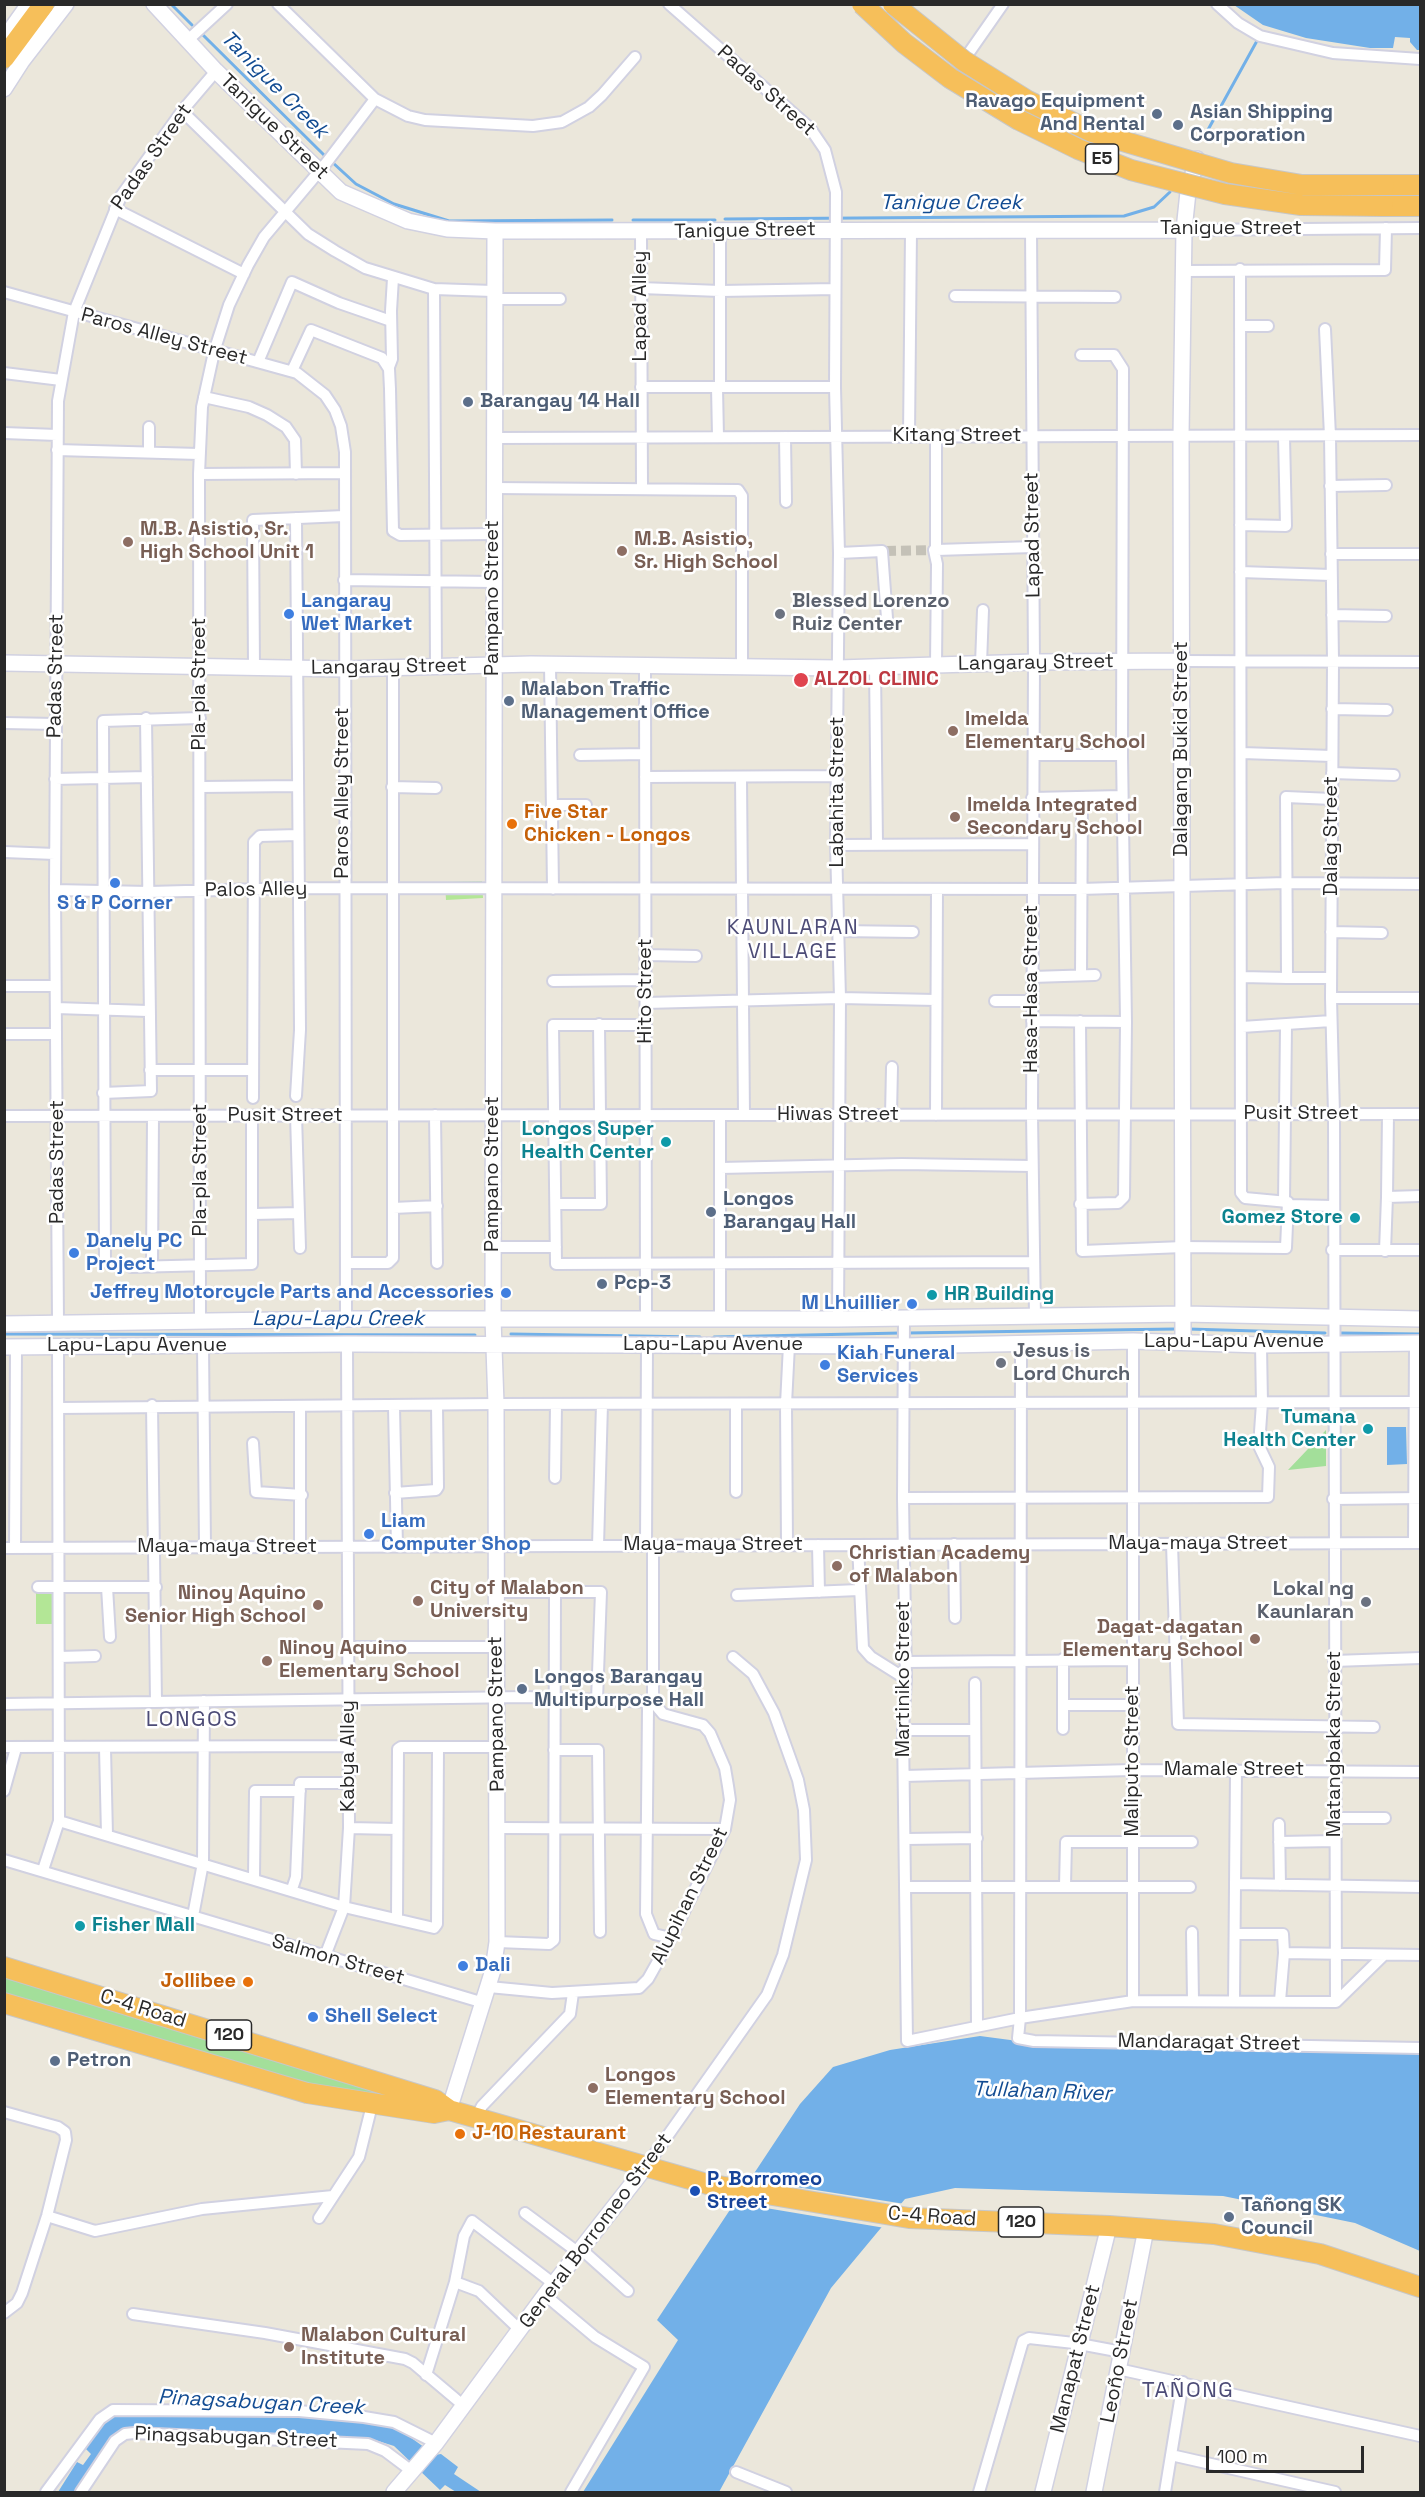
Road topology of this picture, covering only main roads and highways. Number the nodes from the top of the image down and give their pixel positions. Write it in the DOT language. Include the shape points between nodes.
graph roads {
  1 [pos="29,4"];
  2 [pos="44,4"];
  3 [pos="66,4"];
  4 [pos="153,4"];
  5 [pos="862,4"];
  6 [pos="893,4"];
  7 [pos="4,39"];
  8 [pos="4,58"];
  9 [pos="4,89"];
  10 [pos="1197,159"];
  11 [pos="1420,185"];
  12 [pos="1420,206"];
  13 [pos="1184,230"];
  14 [pos="495,231"];
  15 [pos="1183,661"];
  16 [pos="4,663"];
  17 [pos="493,665"];
  18 [pos="1184,1314"];
  19 [pos="715,1317"];
  20 [pos="493,1319"];
  21 [pos="1420,1319"];
  22 [pos="4,1324"];
  23 [pos="904,1332"];
  24 [pos="1183,1341"];
  25 [pos="1418,1343"];
  26 [pos="494,1345"];
  27 [pos="711,1345"];
  28 [pos="10,1347"];
  29 [pos="4,1967"];
  30 [pos="4,2003"];
  31 [pos="449,2110"];
  32 [pos="647,2165"];
  33 [pos="1108,2226"];
  34 [pos="1146,2229"];
  35 [pos="1420,2287"];
  36 [pos="394,2493"];
  37 [pos="1042,2493"];
  38 [pos="1094,2493"];
  1 -- 7 [label="main road"];
  2 -- 8 [label="highway"];
  3 -- 9 [label="main road"];
  4 -- 14 [label="main road, Tanigue Street" via="341,192 408,221 447,229"];
  5 -- 12 [label="highway, E5, bridge" via="950,78 1019,120 1131,170 1225,194 1301,205"];
  6 -- 11 [label="highway, E5, bridge" via="964,61 1028,101 1101,135 1231,173 1302,185"];
  10 -- 13 [label="main road, Dalagang Bukid Street"];
  13 -- 14 [label="main road, Tanigue Street" via="911,231 837,226 640,232"];
  13 -- 15 [label="main road, Dalagang Bukid Street" via="1180,436"];
  14 -- 17 [label="main road, Pampano Street"];
  15 -- 17 [label="main road, Langaray Street" via="838,668"];
  15 -- 18 [label="main road, Dalagang Bukid Street"];
  16 -- 17 [label="main road, Langaray Street" via="343,669"];
  17 -- 20 [label="main road, Pampano Street"];
  18 -- 21 [label="main road, Lapu-Lapu Avenue"];
  18 -- 23 [label="main road, Lapu-Lapu Avenue" via="1035,1316"];
  18 -- 24 [label="main road, Dalagang Bukid Street"];
  19 -- 20 [label="main road, Lapu-Lapu Avenue"];
  19 -- 23 [label="main road, Lapu-Lapu Avenue" via="838,1319"];
  19 -- 27 [label="main road"];
  20 -- 22 [label="main road, Lapu-Lapu Avenue"];
  20 -- 26 [label="main road, Pampano Street"];
  23 -- 24 [label="main road, Lapu-Lapu Avenue" via="1021,1344"];
  23 -- 27 [label="main road, Lapu-Lapu Avenue" via="789,1345"];
  24 -- 25 [label="main road, Lapu-Lapu Avenue" via="1261,1345"];
  26 -- 27 [label="main road, Lapu-Lapu Avenue"];
  26 -- 28 [label="main road, Lapu-Lapu Avenue"];
  26 -- 31 [label="main road, Pampano Street" via="496,1942 489,1987"];
  29 -- 31 [label="highway, C-4 Road / 120" via="435,2100"];
  30 -- 31 [label="highway, C-4 Road / 120" via="260,2082 372,2105 434,2113"];
  31 -- 32 [label="highway, C-4 Road / 120"];
  32 -- 33 [label="highway, C-4 Road / 120" via="744,2192 909,2218"];
  32 -- 36 [label="main road, General Borromeo Street"];
  33 -- 34 [label="highway, C-4 Road / 120"];
  33 -- 37 [label="main road, Manapat Street"];
  34 -- 35 [label="highway, C-4 Road / 120" via="1214,2234 1285,2246"];
  34 -- 38 [label="main road, Leoño Street"];
}
